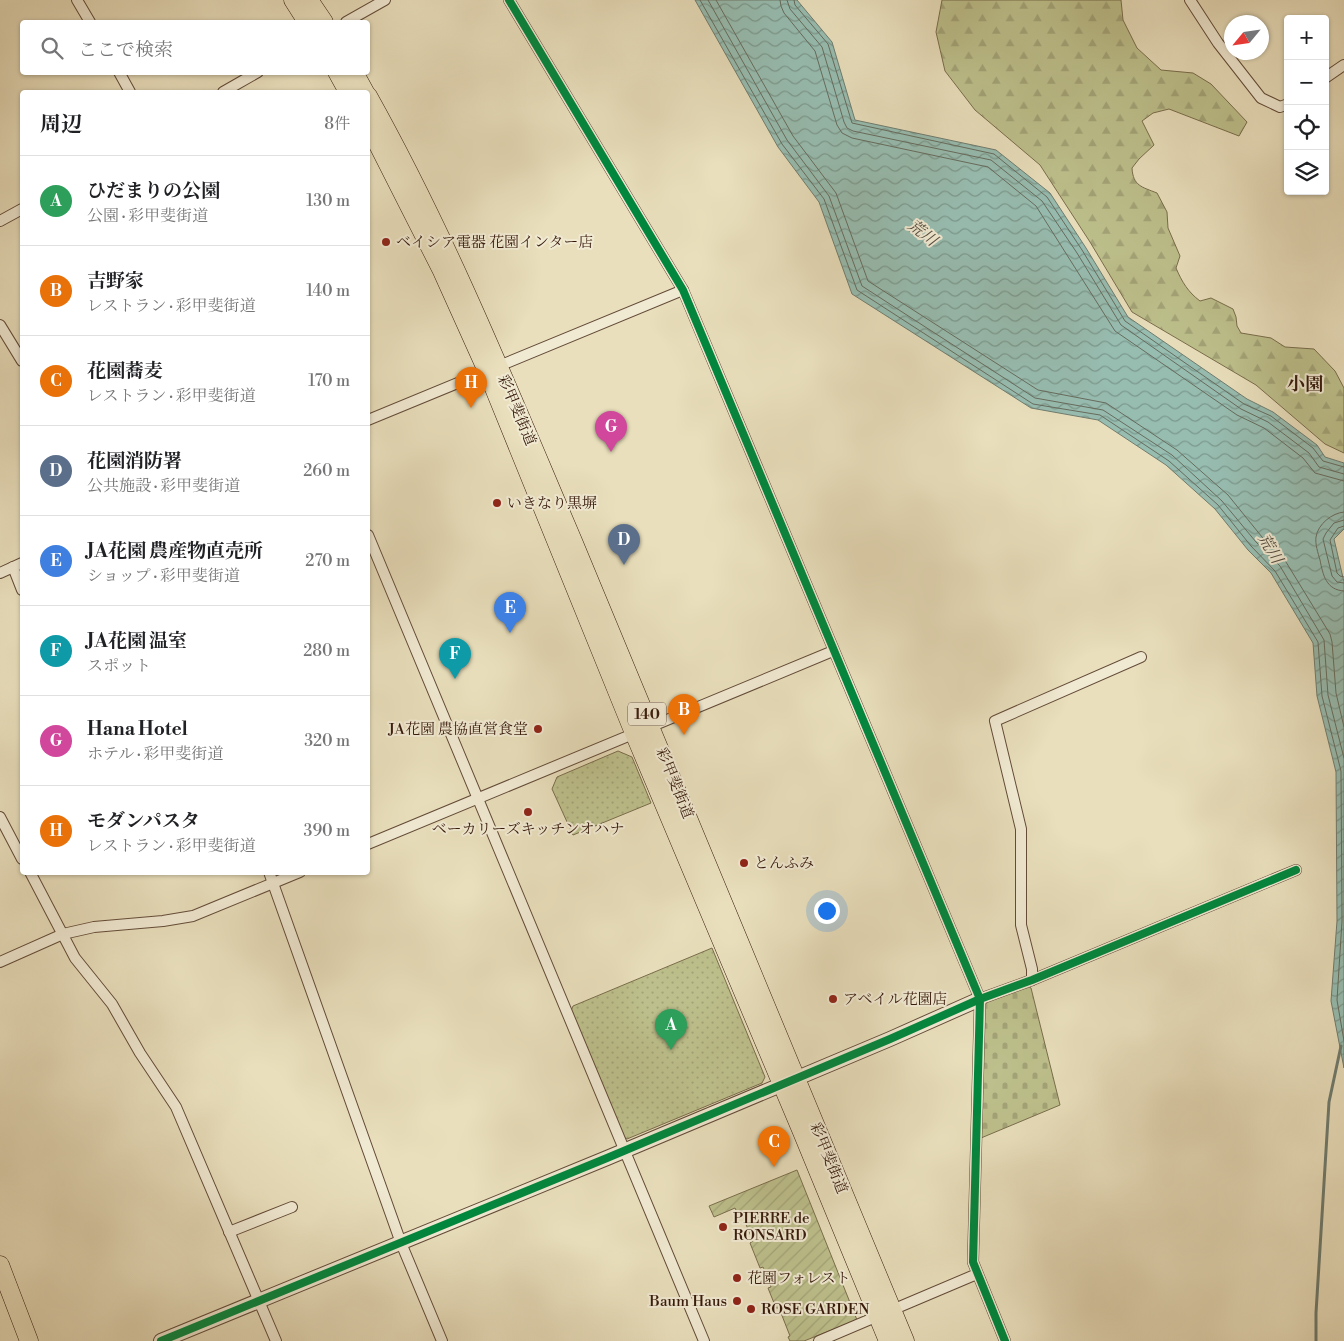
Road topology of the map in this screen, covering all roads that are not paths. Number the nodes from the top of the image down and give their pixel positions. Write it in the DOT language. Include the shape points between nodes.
graph roads {
  1 [pos="77,0"];
  2 [pos="293,0"];
  3 [pos="309,0"];
  4 [pos="385,0"];
  5 [pos="509,0"];
  6 [pos="1190,0"];
  7 [pos="89,20"];
  8 [pos="306,20"];
  9 [pos="323,20"];
  10 [pos="350,20"];
  11 [pos="1344,66"];
  12 [pos="121,75"];
  13 [pos="253,75"];
  14 [pos="339,75"];
  15 [pos="356,75"];
  16 [pos="1329,75"];
  17 [pos="129,90"];
  18 [pos="226,90"];
  19 [pos="347,90"];
  20 [pos="364,90"];
  21 [pos="370,100"];
  22 [pos="1285,105"];
  23 [pos="370,129"];
  24 [pos="20,210"];
  25 [pos="0,222"];
  26 [pos="683,290"];
  27 [pos="0,325"];
  28 [pos="20,358"];
  29 [pos="493,369"];
  30 [pos="370,419"];
  31 [pos="370,540"];
  32 [pos="18,565"];
  33 [pos="0,573"];
  34 [pos="20,578"];
  35 [pos="833,651"];
  36 [pos="1141,657"];
  37 [pos="652,726"];
  38 [pos="634,733"];
  39 [pos="477,798"];
  40 [pos="0,817"];
  41 [pos="18,842"];
  42 [pos="370,843"];
  43 [pos="1296,870"];
  44 [pos="32,875"];
  45 [pos="270,875"];
  46 [pos="293,875"];
  47 [pos="273,884"];
  48 [pos="63,934"];
  49 [pos="0,962"];
  50 [pos="1032,980"];
  51 [pos="980,998"];
  52 [pos="789,1081"];
  53 [pos="624,1151"];
  54 [pos="292,1207"];
  55 [pos="229,1232"];
  56 [pos="401,1243"];
  57 [pos="0,1265"];
  58 [pos="977,1274"];
  59 [pos="259,1302"];
  60 [pos="885,1313"];
  61 [pos="28,1341"];
  62 [pos="161,1341"];
  63 [pos="276,1341"];
  64 [pos="442,1341"];
  65 [pos="704,1341"];
  66 [pos="819,1341"];
  67 [pos="888,1341"];
  68 [pos="905,1341"];
  69 [pos="1005,1341"];
  1 -- 7 [label="street"];
  2 -- 8 [label="highway"];
  3 -- 9 [label="highway"];
  4 -- 10 [label="street"];
  5 -- 26 [label="street"];
  6 -- 22 [label="street" via="1218,43 1261,98 1280,107"];
  11 -- 16 [label="street"];
  12 -- 17 [label="street"];
  13 -- 18 [label="street"];
  14 -- 19 [label="highway"];
  15 -- 20 [label="highway"];
  21 -- 29 [label="highway, 彩甲斐街道 / 140" via="455,266"];
  23 -- 29 [label="highway, 彩甲斐街道 / 140"];
  24 -- 25 [label="street"];
  26 -- 29 [label="street"];
  26 -- 35 [label="street"];
  27 -- 28 [label="street"];
  29 -- 30 [label="street"];
  29 -- 37 [label="highway, 彩甲斐街道 / 140"];
  29 -- 38 [label="highway, 彩甲斐街道 / 140"];
  31 -- 39 [label="street"];
  32 -- 33 [label="street"];
  32 -- 34 [label="street"];
  35 -- 37 [label="street"];
  35 -- 51 [label="street"];
  36 -- 50 [label="street" via="995,721 1021,829 1021,924"];
  37 -- 38 [label="street"];
  37 -- 52 [label="highway, 彩甲斐街道 / 140"];
  38 -- 39 [label="street"];
  38 -- 52 [label="highway, 彩甲斐街道 / 140"];
  39 -- 42 [label="street"];
  39 -- 53 [label="street"];
  40 -- 41 [label="street"];
  43 -- 50 [label="street"];
  44 -- 48 [label="street"];
  45 -- 47 [label="street"];
  46 -- 47 [label="street"];
  47 -- 48 [label="street" via="193,916 94,927"];
  47 -- 56 [label="street"];
  48 -- 49 [label="street"];
  48 -- 55 [label="street" via="75,958 112,1004 176,1107"];
  50 -- 51 [label="street"];
  51 -- 52 [label="street"];
  51 -- 58 [label="street" via="973,1262"];
  52 -- 53 [label="street"];
  52 -- 60 [label="highway, 彩甲斐街道 / 140"];
  53 -- 56 [label="street"];
  53 -- 65 [label="street"];
  54 -- 55 [label="street"];
  55 -- 59 [label="street"];
  56 -- 59 [label="street"];
  56 -- 64 [label="street"];
  57 -- 61 [label="highway"];
  58 -- 60 [label="street"];
  58 -- 69 [label="street"];
  59 -- 62 [label="street"];
  59 -- 63 [label="street"];
  60 -- 66 [label="street"];
  60 -- 67 [label="highway, 彩甲斐街道 / 140"];
  60 -- 68 [label="highway, 彩甲斐街道 / 140"];
}
